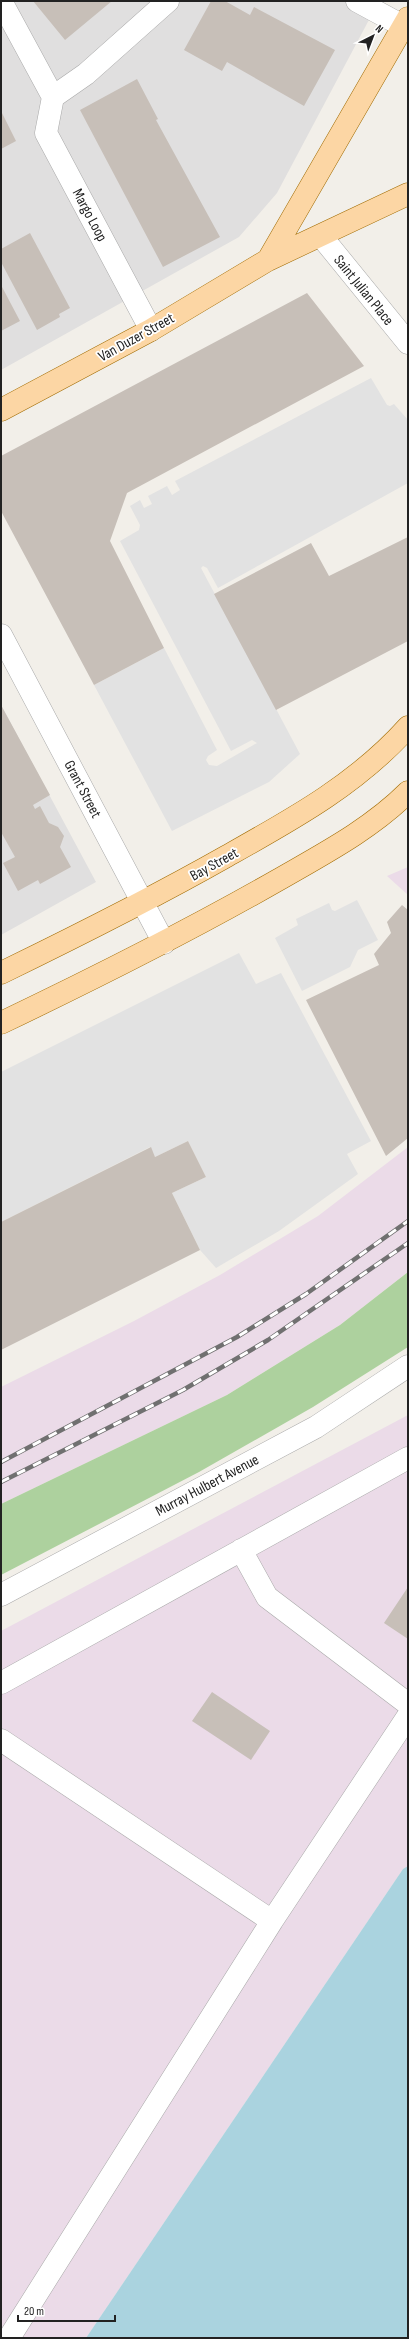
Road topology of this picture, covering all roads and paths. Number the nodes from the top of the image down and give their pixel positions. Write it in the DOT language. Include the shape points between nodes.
graph roads {
  1 [pos="1,1"];
  2 [pos="168,1"];
  3 [pos="357,1"];
  4 [pos="406,22"];
  5 [pos="53,97"];
  6 [pos="408,194"];
  7 [pos="321,236"];
  8 [pos="268,260"];
  9 [pos="151,330"];
  10 [pos="408,343"];
  11 [pos="1,410"];
  12 [pos="1,635"];
  13 [pos="7,659"];
  14 [pos="408,727"];
  15 [pos="408,792"];
  16 [pos="143,903"];
  17 [pos="164,943"];
  18 [pos="1,973"];
  19 [pos="1,1023"];
  20 [pos="408,1366"];
  21 [pos="408,1458"];
  22 [pos="241,1550"];
  23 [pos="1,1595"];
  24 [pos="1,1683"];
  25 [pos="408,1704"];
  26 [pos="408,1716"];
  27 [pos="1,1740"];
  28 [pos="272,1921"];
  29 [pos="9,2338"];
  1 -- 5 [label="street"];
  2 -- 5 [label="street" via="86,74"];
  3 -- 4 [label="street"];
  4 -- 8 [label="main road, Van Duzer Street"];
  5 -- 9 [label="street, Margo Loop" via="46,133"];
  6 -- 7 [label="main road, Van Duzer Street"];
  7 -- 8 [label="main road, Van Duzer Street"];
  7 -- 10 [label="street, Saint Julian Place"];
  8 -- 9 [label="main road, Van Duzer Street"];
  9 -- 11 [label="main road, Van Duzer Street"];
  12 -- 13 [label="street, Grant Street"];
  13 -- 16 [label="street, Grant Street"];
  14 -- 16 [label="main road, Bay Street" via="373,763 327,798"];
  15 -- 17 [label="main road" via="366,827 340,844"];
  16 -- 17 [label="street, Grant Street"];
  16 -- 18 [label="main road, Bay Street"];
  17 -- 19 [label="main road"];
  20 -- 23 [label="street, Murray Hulbert Avenue" via="316,1427"];
  21 -- 22 [label="street"];
  22 -- 24 [label="street"];
  22 -- 25 [label="street" via="267,1597"];
  26 -- 28 [label="street"];
  27 -- 28 [label="street"];
  28 -- 29 [label="street"];
}
